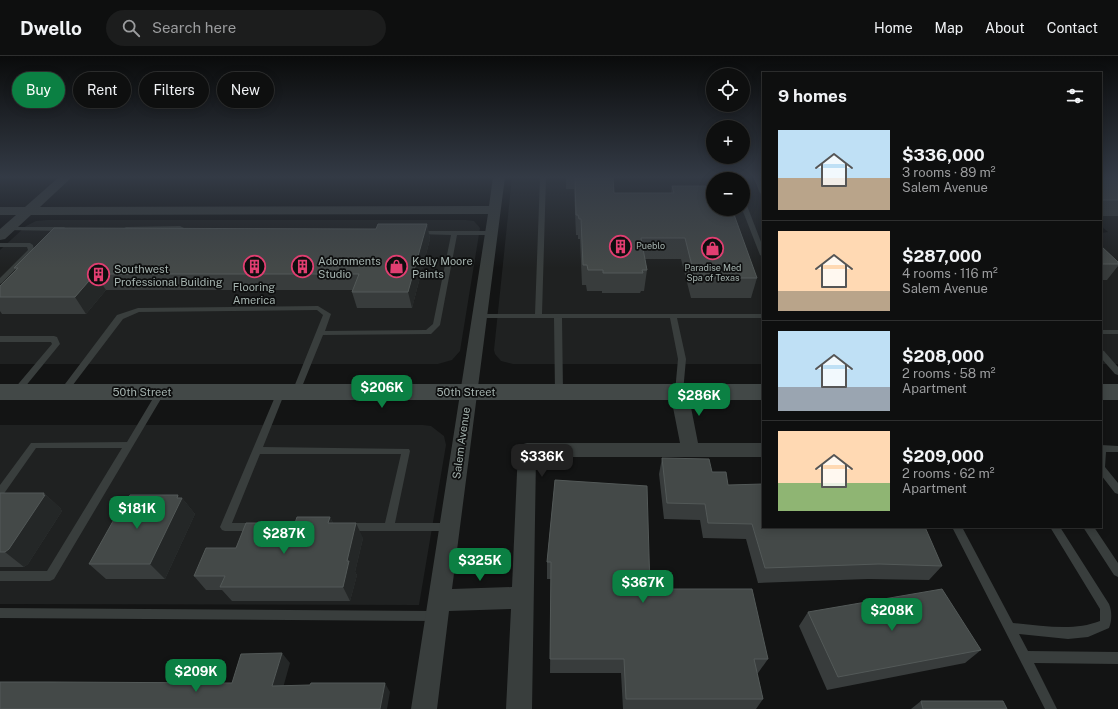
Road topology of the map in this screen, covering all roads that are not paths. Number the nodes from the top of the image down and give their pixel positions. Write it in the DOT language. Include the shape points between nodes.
graph roads {
  1 [pos="31,207"];
  2 [pos="542,207"];
  3 [pos="495,210"];
  4 [pos="0,211"];
  5 [pos="27,211"];
  6 [pos="748,216"];
  7 [pos="70,229"];
  8 [pos="118,229"];
  9 [pos="4,232"];
  10 [pos="197,233"];
  11 [pos="415,233"];
  12 [pos="454,233"];
  13 [pos="491,233"];
  14 [pos="0,245"];
  15 [pos="762,252"];
  16 [pos="0,282"];
  17 [pos="479,316"];
  18 [pos="538,316"];
  19 [pos="558,316"];
  20 [pos="673,316"];
  21 [pos="762,316"];
  22 [pos="1102,332"];
  23 [pos="1118,332"];
  24 [pos="320,333"];
  25 [pos="0,339"];
  26 [pos="1102,356"];
  27 [pos="1113,389"];
  28 [pos="8,392"];
  29 [pos="62,392"];
  30 [pos="161,392"];
  31 [pos="289,392"];
  32 [pos="469,392"];
  33 [pos="560,392"];
  34 [pos="679,392"];
  35 [pos="762,392"];
  36 [pos="129,445"];
  37 [pos="690,448"];
  38 [pos="1102,448"];
  39 [pos="1118,449"];
  40 [pos="257,450"];
  41 [pos="762,450"];
  42 [pos="1102,468"];
  43 [pos="1118,490"];
  44 [pos="0,492"];
  45 [pos="264,527"];
  46 [pos="334,527"];
  47 [pos="389,527"];
  48 [pos="450,527"];
  49 [pos="958,528"];
  50 [pos="1056,528"];
  51 [pos="1089,528"];
  52 [pos="1118,572"];
  53 [pos="0,576"];
  54 [pos="522,598"];
  55 [pos="438,608"];
  56 [pos="0,613"];
  57 [pos="1010,628"];
  58 [pos="1025,657"];
  59 [pos="1118,658"];
  60 [pos="424,709"];
  61 [pos="519,709"];
  62 [pos="1051,709"];
  1 -- 5 [label="street"];
  2 -- 18 [label="lane"];
  3 -- 5 [label="street"];
  3 -- 13 [label="street, Salem Avenue"];
  4 -- 5 [label="street"];
  5 -- 9 [label="street"];
  6 -- 15 [label="lane"];
  7 -- 9 [label="lane"];
  8 -- 10 [label="lane" via="180,228 189,233"];
  11 -- 12 [label="lane"];
  12 -- 13 [label="lane"];
  12 -- 24 [label="lane" via="436,325 428,332"];
  13 -- 17 [label="street, Salem Avenue"];
  14 -- 16 [label="lane" via="30,245 32,250"];
  17 -- 18 [label="lane"];
  17 -- 32 [label="street, Salem Avenue"];
  18 -- 19 [label="lane"];
  19 -- 20 [label="lane"];
  19 -- 33 [label="lane"];
  20 -- 21 [label="lane"];
  20 -- 34 [label="lane" via="682,360"];
  22 -- 23 [label="lane"];
  24 -- 29 [label="lane" via="327,314 318,308 138,310 120,317"];
  24 -- 31 [label="lane"];
  25 -- 28 [label="lane" via="54,339 56,344"];
  26 -- 27 [label="lane"];
  28 -- 29 [label="main road, 50th Street"];
  29 -- 30 [label="main road, 50th Street"];
  30 -- 31 [label="main road, 50th Street"];
  30 -- 36 [label="lane"];
  31 -- 32 [label="main road, 50th Street"];
  31 -- 40 [label="lane"];
  32 -- 33 [label="main road, 50th Street"];
  32 -- 48 [label="street, Salem Avenue"];
  33 -- 34 [label="main road, 50th Street"];
  34 -- 35 [label="main road, 50th Street"];
  34 -- 37 [label="street"];
  36 -- 44 [label="lane" via="34,445"];
  36 -- 53 [label="lane" via="50,576"];
  37 -- 41 [label="street"];
  37 -- 54 [label="street" via="527,450"];
  38 -- 39 [label="lane"];
  40 -- 45 [label="lane" via="225,527"];
  40 -- 47 [label="lane" via="406,451"];
  42 -- 43 [label="lane"];
  46 -- 47 [label="lane"];
  47 -- 48 [label="lane"];
  48 -- 55 [label="street, Salem Avenue"];
  49 -- 57 [label="lane"];
  50 -- 57 [label="lane" via="1105,608 1105,624 1088,631 1068,633"];
  51 -- 52 [label="lane"];
  54 -- 55 [label="street"];
  54 -- 61 [label="street"];
  55 -- 56 [label="lane"];
  55 -- 60 [label="street, Salem Avenue"];
  57 -- 58 [label="lane"];
  58 -- 59 [label="lane"];
  58 -- 62 [label="lane"];
}
